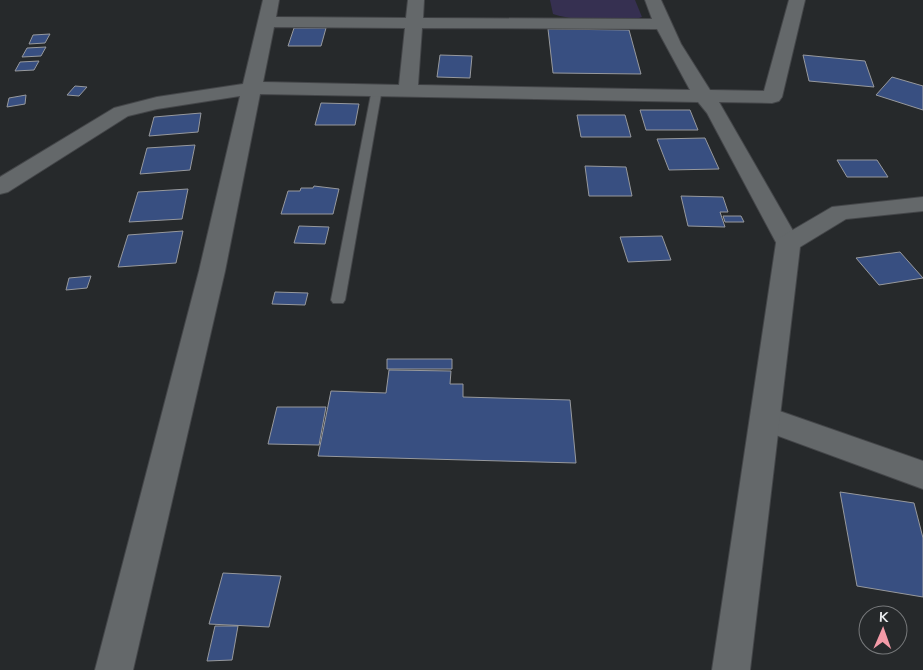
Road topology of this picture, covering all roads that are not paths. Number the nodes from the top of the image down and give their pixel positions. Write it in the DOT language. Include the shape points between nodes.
graph roads {
  1 [pos="271,0"];
  2 [pos="416,0"];
  3 [pos="653,0"];
  4 [pos="797,0"];
  5 [pos="266,22"];
  6 [pos="413,23"];
  7 [pos="662,24"];
  8 [pos="253,88"];
  9 [pos="376,89"];
  10 [pos="408,90"];
  11 [pos="702,95"];
  12 [pos="0,187"];
  13 [pos="923,204"];
  14 [pos="788,243"];
  15 [pos="338,300"];
  16 [pos="765,418"];
  17 [pos="923,475"];
  18 [pos="114,670"];
  19 [pos="731,670"];
  1 -- 5 [label="street"];
  2 -- 6 [label="street"];
  3 -- 7 [label="street"];
  4 -- 11 [label="street" via="772,96"];
  5 -- 6 [label="street"];
  5 -- 8 [label="street"];
  6 -- 7 [label="street" via="545,16"];
  6 -- 10 [label="street"];
  7 -- 11 [label="street"];
  8 -- 9 [label="street"];
  8 -- 12 [label="street" via="121,112"];
  8 -- 18 [label="street" via="212,271"];
  9 -- 10 [label="street"];
  9 -- 15 [label="lane"];
  10 -- 11 [label="street"];
  11 -- 14 [label="street" via="716,112"];
  13 -- 14 [label="street" via="840,212"];
  14 -- 16 [label="street"];
  16 -- 17 [label="street"];
  16 -- 19 [label="street"];
}
